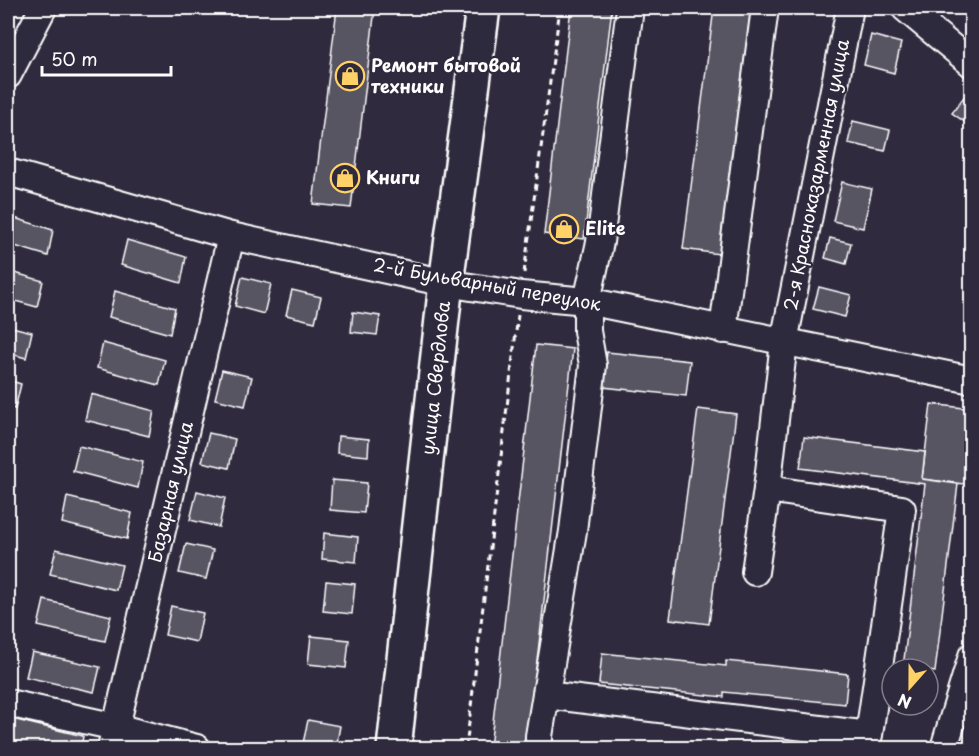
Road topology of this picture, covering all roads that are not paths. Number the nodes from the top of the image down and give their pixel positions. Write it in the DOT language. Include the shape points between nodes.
graph roads {
  1 [pos="43,8"];
  2 [pos="483,8"];
  3 [pos="630,8"];
  4 [pos="765,8"];
  5 [pos="850,8"];
  6 [pos="905,8"];
  7 [pos="972,64"];
  8 [pos="8,75"];
  9 [pos="8,172"];
  10 [pos="231,236"];
  11 [pos="446,283"];
  12 [pos="587,302"];
  13 [pos="723,330"];
  14 [pos="784,342"];
  15 [pos="972,380"];
  16 [pos="767,489"];
  17 [pos="755,572"];
  18 [pos="972,656"];
  19 [pos="546,695"];
  20 [pos="8,703"];
  21 [pos="114,738"];
  22 [pos="197,748"];
  23 [pos="394,748"];
  24 [pos="539,748"];
  25 [pos="944,748"];
  1 -- 8 [label="street"];
  2 -- 11 [label="main road, улица Свердлова"];
  3 -- 12 [label="street" via="600,242"];
  4 -- 13 [label="street"];
  5 -- 14 [label="street, 2-я Красноказарменная улица"];
  6 -- 7 [label="street"];
  9 -- 10 [label="street, 2-й Бульварный переулок"];
  10 -- 11 [label="street, 2-й Бульварный переулок"];
  10 -- 21 [label="street, Базарная улица"];
  11 -- 12 [label="street, 2-й Бульварный переулок"];
  11 -- 23 [label="main road, улица Свердлова"];
  12 -- 13 [label="street, 2-й Бульварный переулок"];
  12 -- 19 [label="street" via="593,365 573,531"];
  13 -- 14 [label="street, 2-й Бульварный переулок"];
  14 -- 15 [label="street, 2-й Бульварный переулок"];
  14 -- 16 [label="street, 2-я Красноказарменная улица"];
  16 -- 17 [label="street, 2-я Красноказарменная улица"];
  16 -- 19 [label="street" via="902,509 869,735"];
  18 -- 25 [label="street"];
  19 -- 24 [label="street"];
  20 -- 21 [label="street"];
  21 -- 22 [label="street"];
}
